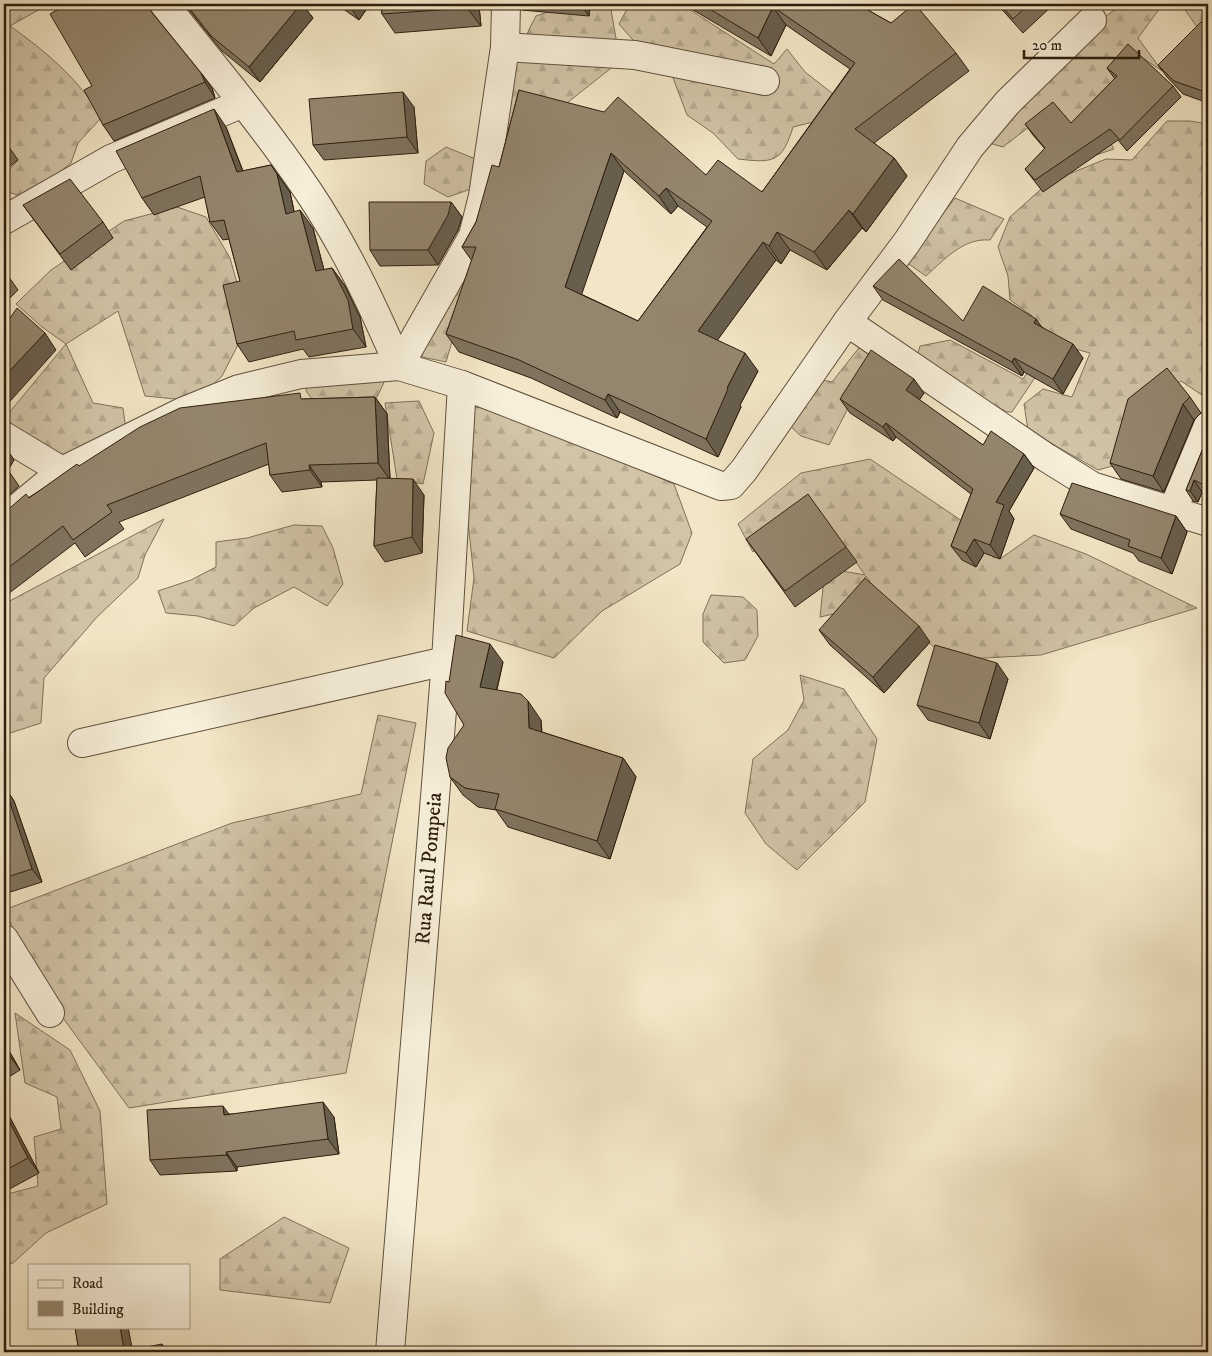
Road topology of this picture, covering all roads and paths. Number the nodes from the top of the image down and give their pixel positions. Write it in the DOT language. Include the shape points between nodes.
graph roads {
  1 [pos="164,4"];
  2 [pos="506,4"];
  3 [pos="1092,20"];
  4 [pos="505,47"];
  5 [pos="765,81"];
  6 [pos="243,102"];
  7 [pos="4,220"];
  8 [pos="847,322"];
  9 [pos="399,366"];
  10 [pos="462,385"];
  11 [pos="1208,426"];
  12 [pos="4,436"];
  13 [pos="62,471"];
  14 [pos="1172,512"];
  15 [pos="4,519"];
  16 [pos="1208,522"];
  17 [pos="446,661"];
  18 [pos="82,743"];
  19 [pos="4,939"];
  20 [pos="50,1013"];
  21 [pos="390,1352"];
  1 -- 6 [label="street"];
  2 -- 4 [label="street"];
  3 -- 8 [label="street" via="1008,102 970,147 907,242"];
  4 -- 5 [label="street" via="635,55"];
  4 -- 9 [label="street" via="483,196 473,236"];
  6 -- 7 [label="street" via="111,159"];
  6 -- 9 [label="street" via="308,192 367,294"];
  8 -- 10 [label="street" via="731,485 721,486"];
  8 -- 14 [label="street" via="1092,486"];
  9 -- 10 [label="street"];
  9 -- 13 [label="street" via="301,374 239,389 182,412"];
  10 -- 17 [label="street, Rua Raul Pompeia"];
  11 -- 14 [label="street"];
  12 -- 13 [label="street"];
  13 -- 15 [label="street"];
  14 -- 16 [label="street"];
  17 -- 18 [label="street"];
  17 -- 21 [label="street, Rua Raul Pompeia"];
  19 -- 20 [label="street"];
}
